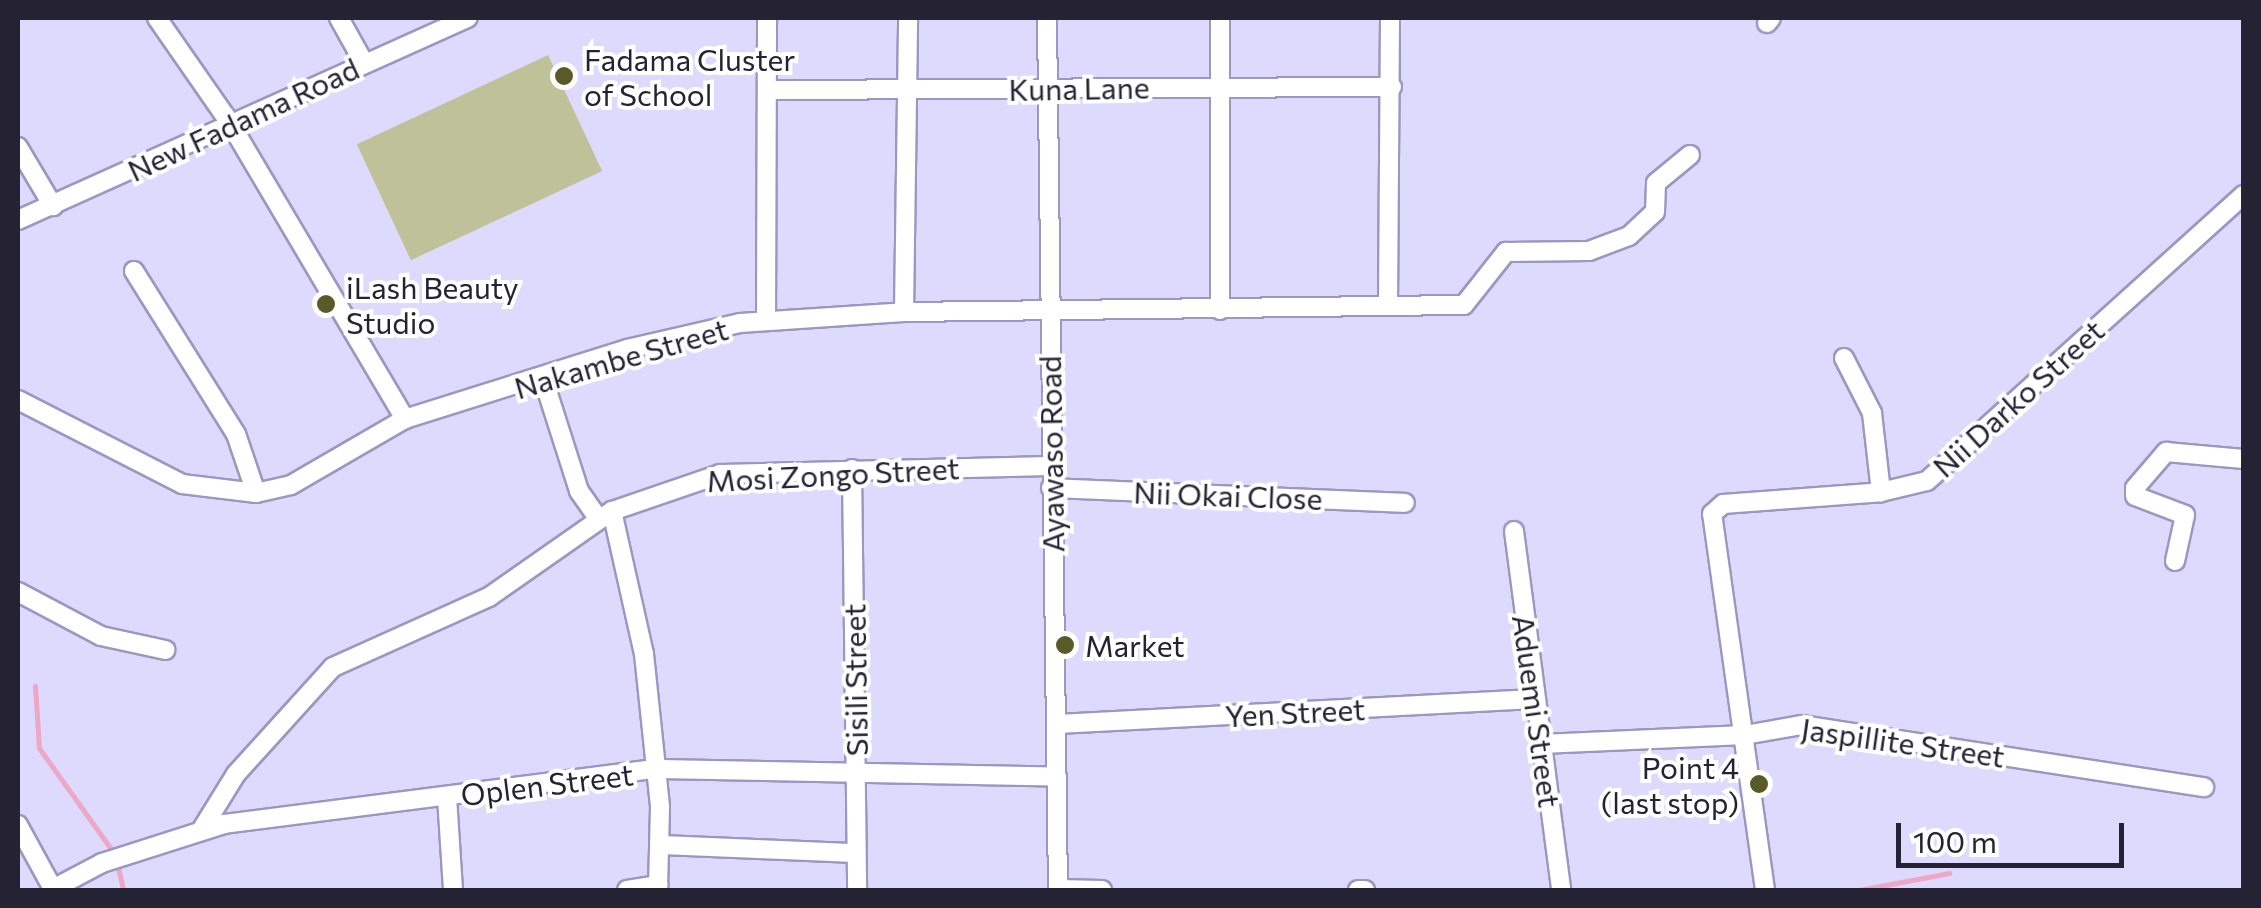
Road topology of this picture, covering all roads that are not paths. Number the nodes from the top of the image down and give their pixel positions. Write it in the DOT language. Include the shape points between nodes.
graph roads {
  1 [pos="157,18"];
  2 [pos="340,18"];
  3 [pos="463,18"];
  4 [pos="766,18"];
  5 [pos="908,18"];
  6 [pos="1047,18"];
  7 [pos="1220,18"];
  8 [pos="1390,18"];
  9 [pos="364,62"];
  10 [pos="1220,87"];
  11 [pos="1392,87"];
  12 [pos="1048,88"];
  13 [pos="766,90"];
  14 [pos="907,90"];
  15 [pos="230,123"];
  16 [pos="18,147"];
  17 [pos="1690,155"];
  18 [pos="2244,195"];
  19 [pos="53,206"];
  20 [pos="18,220"];
  21 [pos="134,271"];
  22 [pos="1388,305"];
  23 [pos="1220,310"];
  24 [pos="904,312"];
  25 [pos="1049,313"];
  26 [pos="766,320"];
  27 [pos="1844,358"];
  28 [pos="543,378"];
  29 [pos="18,400"];
  30 [pos="405,419"];
  31 [pos="2244,459"];
  32 [pos="1051,466"];
  33 [pos="852,469"];
  34 [pos="1051,488"];
  35 [pos="1881,492"];
  36 [pos="256,493"];
  37 [pos="1405,503"];
  38 [pos="605,515"];
  39 [pos="1514,531"];
  40 [pos="2175,560"];
  41 [pos="18,592"];
  42 [pos="166,650"];
  43 [pos="1534,699"];
  44 [pos="1057,724"];
  45 [pos="1745,735"];
  46 [pos="1541,744"];
  47 [pos="656,770"];
  48 [pos="856,770"];
  49 [pos="1058,777"];
  50 [pos="2204,787"];
  51 [pos="448,797"];
  52 [pos="18,825"];
  53 [pos="202,829"];
  54 [pos="662,845"];
  55 [pos="856,853"];
  56 [pos="659,888"];
  57 [pos="1058,889"];
  58 [pos="52,890"];
  59 [pos="453,890"];
  60 [pos="627,890"];
  61 [pos="858,890"];
  62 [pos="1102,890"];
  63 [pos="1561,890"];
  64 [pos="1765,890"];
  1 -- 15 [label="street"];
  2 -- 9 [label="street"];
  3 -- 9 [label="street, New Fadama Road"];
  4 -- 13 [label="street"];
  5 -- 14 [label="street"];
  6 -- 12 [label="street, Ayawaso Road"];
  7 -- 10 [label="street"];
  8 -- 11 [label="street"];
  9 -- 15 [label="street, New Fadama Road"];
  10 -- 11 [label="street, Kuna Lane"];
  10 -- 12 [label="street, Kuna Lane"];
  10 -- 23 [label="street"];
  11 -- 22 [label="street"];
  12 -- 14 [label="street, Kuna Lane"];
  12 -- 25 [label="street, Ayawaso Road"];
  13 -- 14 [label="street, Kuna Lane"];
  13 -- 26 [label="street"];
  14 -- 24 [label="street"];
  15 -- 19 [label="street, New Fadama Road"];
  15 -- 30 [label="street"];
  16 -- 19 [label="street"];
  17 -- 22 [label="street, Nakambe Street" via="1656,183 1653,217 1614,244 1589,251 1512,250 1470,302"];
  18 -- 35 [label="street, Nii Darko Street" via="1927,481"];
  19 -- 20 [label="street, New Fadama Road"];
  21 -- 36 [label="street" via="236,434"];
  22 -- 23 [label="street, Nakambe Street"];
  23 -- 25 [label="street, Nakambe Street"];
  24 -- 25 [label="street, Nakambe Street"];
  24 -- 26 [label="street, Nakambe Street"];
  25 -- 32 [label="street, Ayawaso Road"];
  26 -- 28 [label="street, Nakambe Street" via="627,349"];
  27 -- 35 [label="street" via="1872,413"];
  28 -- 30 [label="street, Nakambe Street"];
  28 -- 38 [label="street" via="578,491"];
  29 -- 36 [label="street, Nakambe Street" via="182,484"];
  30 -- 36 [label="street, Nakambe Street" via="291,485"];
  31 -- 40 [label="street" via="2166,452 2135,488 2135,496 2185,515"];
  32 -- 33 [label="street, Mosi Zongo Street"];
  32 -- 34 [label="street, Ayawaso Road"];
  33 -- 38 [label="street, Mosi Zongo Street" via="720,474"];
  33 -- 48 [label="street, Sisili Street"];
  34 -- 37 [label="street, Nii Okai Close"];
  34 -- 44 [label="street, Ayawaso Road"];
  35 -- 45 [label="street, Nii Darko Street" via="1754,500 1724,504 1712,514"];
  38 -- 47 [label="street" via="644,654"];
  38 -- 53 [label="street, Mosi Zongo Street" via="489,598 333,668 236,774"];
  39 -- 43 [label="street, Aduemi Street"];
  41 -- 42 [label="street" via="101,636"];
  43 -- 44 [label="street, Yen Street"];
  43 -- 46 [label="street, Aduemi Street"];
  44 -- 49 [label="street, Ayawaso Road"];
  45 -- 46 [label="street, Jaspillite Street"];
  45 -- 50 [label="street, Jaspillite Street" via="1784,724"];
  45 -- 64 [label="street, Nii Darko Street"];
  46 -- 63 [label="street, Aduemi Street"];
  47 -- 48 [label="street, Oplen Street"];
  47 -- 51 [label="street, Oplen Street"];
  47 -- 54 [label="street"];
  48 -- 49 [label="street, Oplen Street"];
  48 -- 55 [label="street, Sisili Street"];
  49 -- 57 [label="street, Ayawaso Road"];
  51 -- 53 [label="street, Oplen Street"];
  51 -- 59 [label="street"];
  52 -- 58 [label="street"];
  53 -- 58 [label="street, Oplen Street" via="108,861"];
  54 -- 55 [label="street"];
  54 -- 56 [label="street"];
  55 -- 61 [label="street, Sisili Street"];
  56 -- 60 [label="street"];
  57 -- 62 [label="street"];
}
